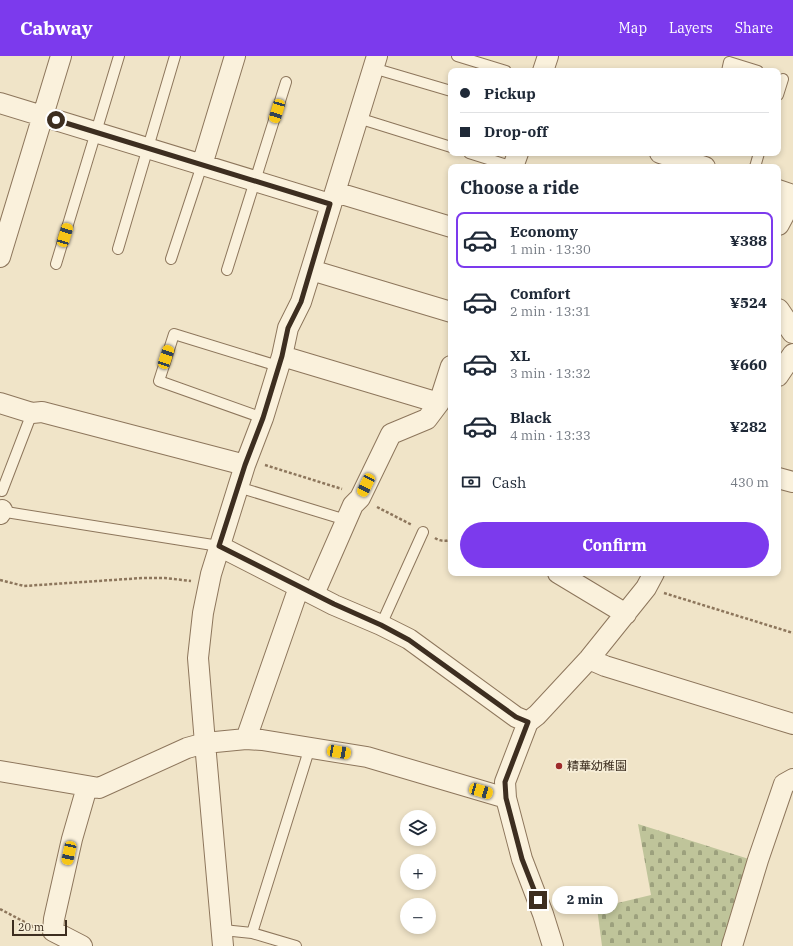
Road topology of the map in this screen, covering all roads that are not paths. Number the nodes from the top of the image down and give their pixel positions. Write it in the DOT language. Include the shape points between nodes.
graph roads {
  1 [pos="61,56"];
  2 [pos="119,56"];
  3 [pos="175,56"];
  4 [pos="235,56"];
  5 [pos="457,56"];
  6 [pos="548,56"];
  7 [pos="375,62"];
  8 [pos="496,68"];
  9 [pos="544,68"];
  10 [pos="728,68"];
  11 [pos="749,68"];
  12 [pos="286,82"];
  13 [pos="448,90"];
  14 [pos="0,103"];
  15 [pos="43,116"];
  16 [pos="358,118"];
  17 [pos="96,132"];
  18 [pos="448,146"];
  19 [pos="149,148"];
  20 [pos="478,156"];
  21 [pos="672,156"];
  22 [pos="701,163"];
  23 [pos="504,164"];
  24 [pos="202,165"];
  25 [pos="254,181"];
  26 [pos="781,191"];
  27 [pos="793,196"];
  28 [pos="333,198"];
  29 [pos="781,218"];
  30 [pos="448,226"];
  31 [pos="118,249"];
  32 [pos="0,257"];
  33 [pos="171,259"];
  34 [pos="56,264"];
  35 [pos="227,270"];
  36 [pos="311,270"];
  37 [pos="448,311"];
  38 [pos="781,314"];
  39 [pos="793,332"];
  40 [pos="793,354"];
  41 [pos="280,361"];
  42 [pos="781,372"];
  43 [pos="448,375"];
  44 [pos="0,403"];
  45 [pos="439,403"];
  46 [pos="32,413"];
  47 [pos="263,418"];
  48 [pos="245,465"];
  49 [pos="781,479"];
  50 [pos="793,482"];
  51 [pos="238,487"];
  52 [pos="1,502"];
  53 [pos="346,520"];
  54 [pos="423,532"];
  55 [pos="219,546"];
  56 [pos="563,576"];
  57 [pos="650,580"];
  58 [pos="307,590"];
  59 [pos="626,614"];
  60 [pos="381,625"];
  61 [pos="590,659"];
  62 [pos="528,722"];
  63 [pos="793,724"];
  64 [pos="246,739"];
  65 [pos="205,743"];
  66 [pos="310,747"];
  67 [pos="0,772"];
  68 [pos="793,779"];
  69 [pos="88,787"];
  70 [pos="506,798"];
  71 [pos="252,933"];
  72 [pos="223,938"];
  73 [pos="82,946"];
  74 [pos="296,946"];
  75 [pos="553,946"];
  76 [pos="732,946"];
  1 -- 15 [label="street"];
  2 -- 17 [label="lane"];
  3 -- 19 [label="lane"];
  4 -- 24 [label="street"];
  5 -- 8 [label="lane"];
  6 -- 9 [label="street"];
  7 -- 13 [label="lane"];
  7 -- 16 [label="street"];
  10 -- 11 [label="lane" via="730,62"];
  12 -- 25 [label="lane"];
  14 -- 15 [label="street"];
  15 -- 17 [label="street"];
  15 -- 32 [label="street"];
  16 -- 18 [label="lane"];
  16 -- 28 [label="street"];
  17 -- 19 [label="street"];
  17 -- 34 [label="lane"];
  19 -- 24 [label="street"];
  19 -- 31 [label="lane"];
  20 -- 23 [label="lane"];
  21 -- 22 [label="street"];
  24 -- 25 [label="street"];
  24 -- 33 [label="lane"];
  25 -- 28 [label="street"];
  25 -- 35 [label="lane"];
  26 -- 27 [label="street"];
  27 -- 29 [label="street"];
  28 -- 30 [label="street"];
  28 -- 36 [label="street"];
  36 -- 37 [label="street"];
  36 -- 41 [label="street" via="301,302 288,328"];
  38 -- 39 [label="street"];
  40 -- 42 [label="street"];
  41 -- 45 [label="street"];
  41 -- 47 [label="street"];
  41 -- 47 [label="lane" via="174,334 158,381"];
  43 -- 45 [label="street"];
  44 -- 46 [label="street"];
  45 -- 53 [label="street" via="427,419 391,434 360,498 353,505"];
  46 -- 48 [label="street" via="42,412"];
  46 -- 52 [label="lane"];
  47 -- 48 [label="street"];
  48 -- 51 [label="street"];
  49 -- 50 [label="street"];
  51 -- 53 [label="lane"];
  51 -- 55 [label="street"];
  52 -- 55 [label="lane" via="6,512"];
  53 -- 58 [label="street"];
  54 -- 60 [label="lane"];
  55 -- 58 [label="street"];
  55 -- 65 [label="street" via="203,613 198,658"];
  56 -- 59 [label="street"];
  57 -- 59 [label="street"];
  58 -- 60 [label="street"];
  58 -- 64 [label="street"];
  59 -- 61 [label="street"];
  60 -- 62 [label="street" via="409,640 516,717"];
  61 -- 62 [label="street"];
  61 -- 63 [label="street"];
  62 -- 70 [label="street" via="505,782"];
  64 -- 65 [label="street"];
  64 -- 66 [label="street"];
  65 -- 69 [label="street" via="188,748 99,788"];
  65 -- 72 [label="street"];
  66 -- 70 [label="street" via="367,757"];
  66 -- 71 [label="lane"];
  67 -- 69 [label="street"];
  68 -- 76 [label="street" via="784,784"];
  69 -- 73 [label="street" via="72,840 53,931"];
  70 -- 75 [label="street" via="522,859"];
  71 -- 72 [label="lane"];
  71 -- 74 [label="lane"];
}
